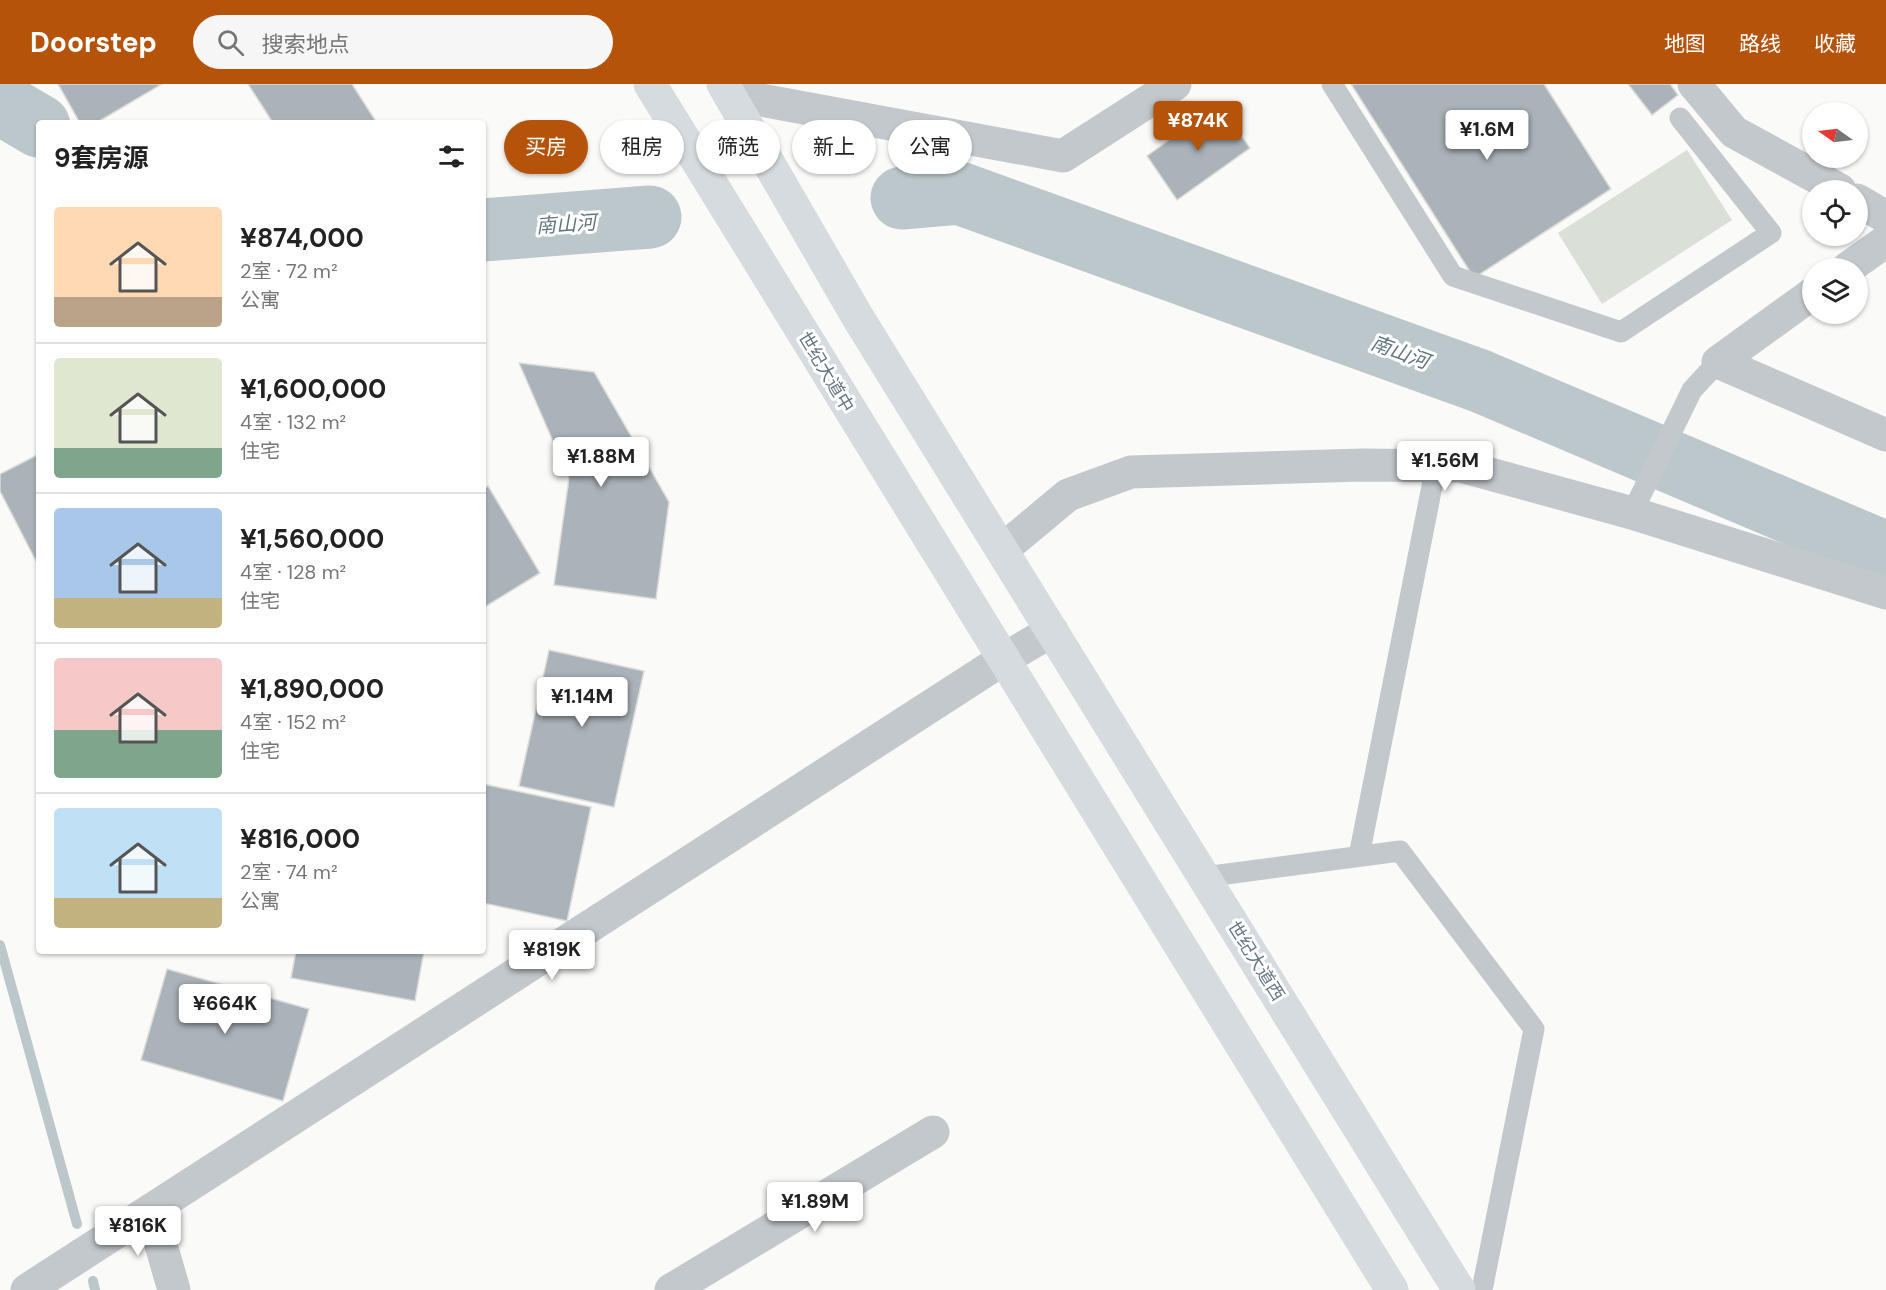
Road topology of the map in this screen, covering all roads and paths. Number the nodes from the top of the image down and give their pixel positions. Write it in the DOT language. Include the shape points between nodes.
graph roads {
  1 [pos="650,84"];
  2 [pos="1175,84"];
  3 [pos="1332,84"];
  4 [pos="1694,84"];
  5 [pos="726,89"];
  6 [pos="1680,118"];
  7 [pos="1822,180"];
  8 [pos="1868,206"];
  9 [pos="1886,216"];
  10 [pos="1886,241"];
  11 [pos="1862,258"];
  12 [pos="1802,301"];
  13 [pos="1718,362"];
  14 [pos="1886,435"];
  15 [pos="1436,466"];
  16 [pos="1639,500"];
  17 [pos="1002,550"];
  18 [pos="1886,593"];
  19 [pos="1052,631"];
  20 [pos="1002,660"];
  21 [pos="1359,856"];
  22 [pos="1204,876"];
  23 [pos="933,1132"];
  24 [pos="152,1210"];
  25 [pos="27,1290"];
  26 [pos="174,1290"];
  27 [pos="671,1290"];
  28 [pos="1392,1290"];
  29 [pos="1459,1290"];
  30 [pos="1482,1290"];
  1 -- 20 [label="main road, 世纪大道中"];
  2 -- 5 [label="street" via="1063,156"];
  3 -- 6 [label="lane" via="1453,276 1621,332 1771,233"];
  4 -- 7 [label="street" via="1734,132"];
  5 -- 17 [label="main road" via="857,316"];
  8 -- 9 [label="street"];
  10 -- 11 [label="street"];
  12 -- 13 [label="street"];
  13 -- 14 [label="street"];
  13 -- 16 [label="lane" via="1692,390"];
  15 -- 16 [label="street" via="1461,466"];
  15 -- 17 [label="street" via="1131,472 1068,495"];
  15 -- 21 [label="lane"];
  16 -- 18 [label="street"];
  17 -- 19 [label="main road"];
  19 -- 20 [label="street"];
  19 -- 22 [label="main road, 世纪大道西"];
  20 -- 24 [label="street"];
  20 -- 28 [label="main road"];
  21 -- 22 [label="lane"];
  21 -- 30 [label="lane" via="1400,851 1534,1029"];
  22 -- 29 [label="main road, 世纪大道西"];
  23 -- 27 [label="street"];
  24 -- 25 [label="street"];
  24 -- 26 [label="street"];
}
